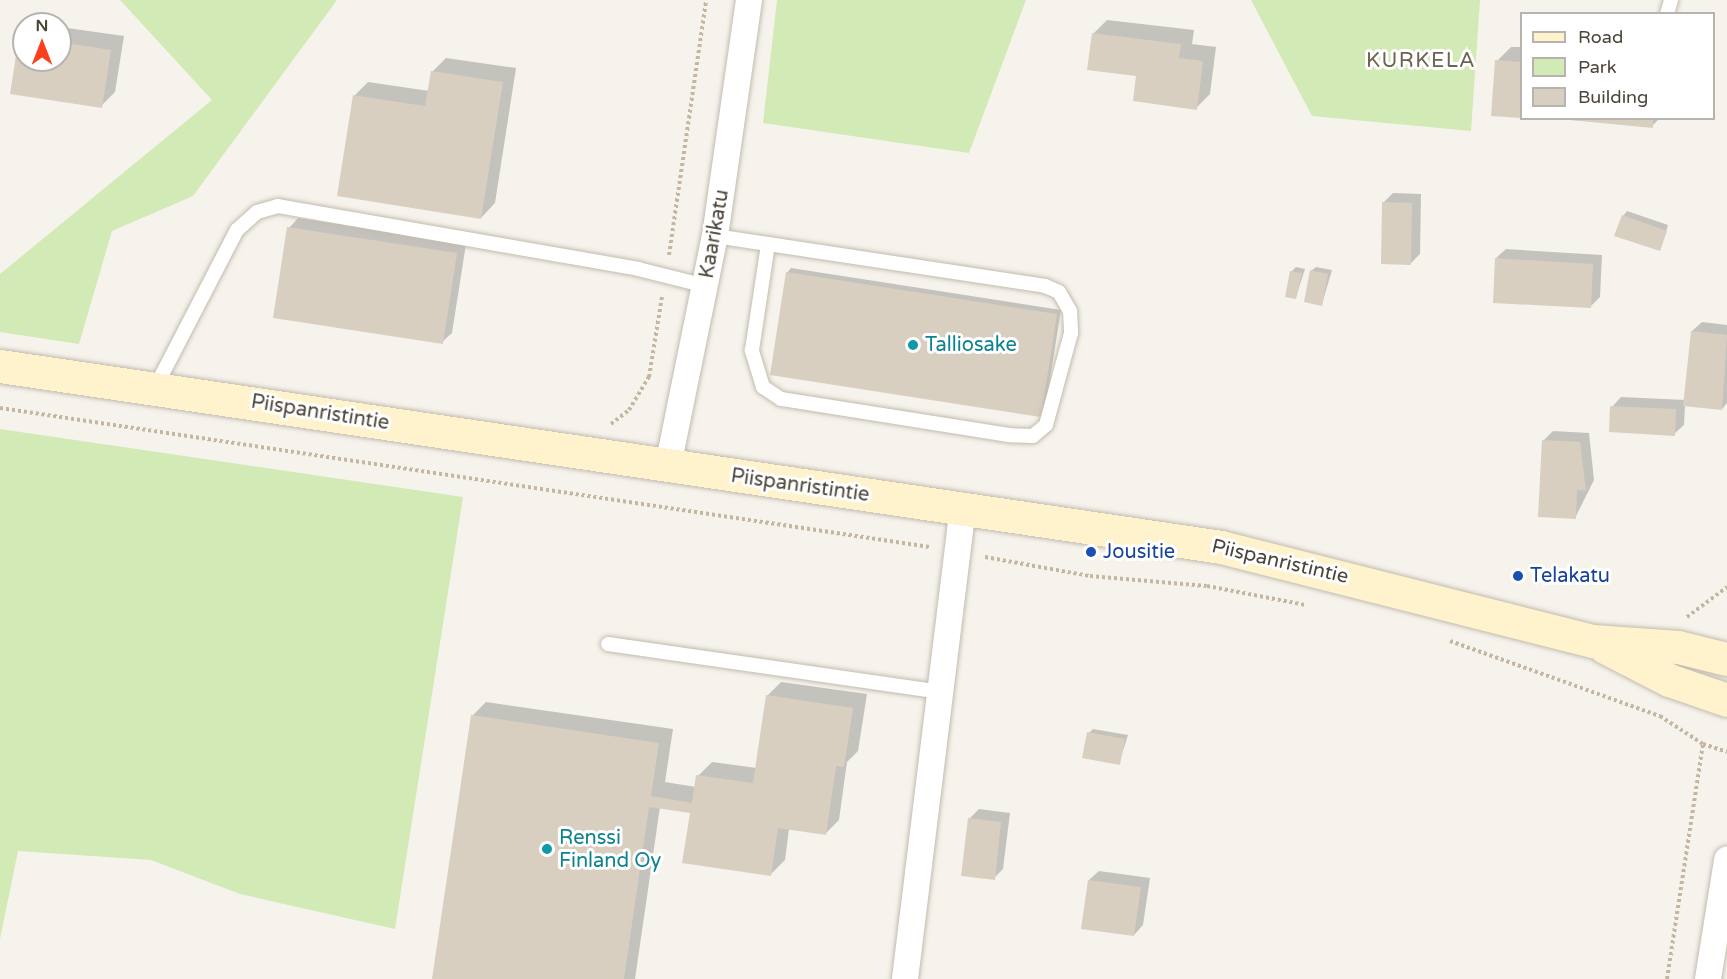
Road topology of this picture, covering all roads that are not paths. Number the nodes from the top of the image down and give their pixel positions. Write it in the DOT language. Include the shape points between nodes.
graph roads {
  1 [pos="749,0"];
  2 [pos="715,236"];
  3 [pos="768,244"];
  4 [pos="706,286"];
  5 [pos="0,366"];
  6 [pos="154,388"];
  7 [pos="668,466"];
  8 [pos="963,510"];
  9 [pos="1593,641"];
  10 [pos="608,644"];
  11 [pos="1727,659"];
  12 [pos="940,692"];
  13 [pos="1727,700"];
  14 [pos="1727,860"];
  15 [pos="905,979"];
  16 [pos="1708,979"];
  1 -- 2 [label="street, Kaarikatu"];
  2 -- 3 [label="lane"];
  2 -- 4 [label="street, Kaarikatu"];
  3 -- 3 [label="lane" via="752,350 763,387 781,399 1009,435 1033,436 1046,425 1071,333 1070,311 1059,292"];
  4 -- 6 [label="lane" via="638,269 278,206 256,212 237,230"];
  4 -- 7 [label="street, Kaarikatu"];
  5 -- 6 [label="street, Piispanristintie"];
  6 -- 7 [label="street, Piispanristintie"];
  7 -- 8 [label="street, Piispanristintie"];
  8 -- 9 [label="street, Piispanristintie" via="1221,547"];
  8 -- 12 [label="street"];
  9 -- 11 [label="street, Piispanristintie" via="1678,647"];
  9 -- 13 [label="street, Piispanristintie" via="1669,680"];
  10 -- 12 [label="lane"];
  12 -- 15 [label="street"];
  14 -- 16 [label="street"];
}
